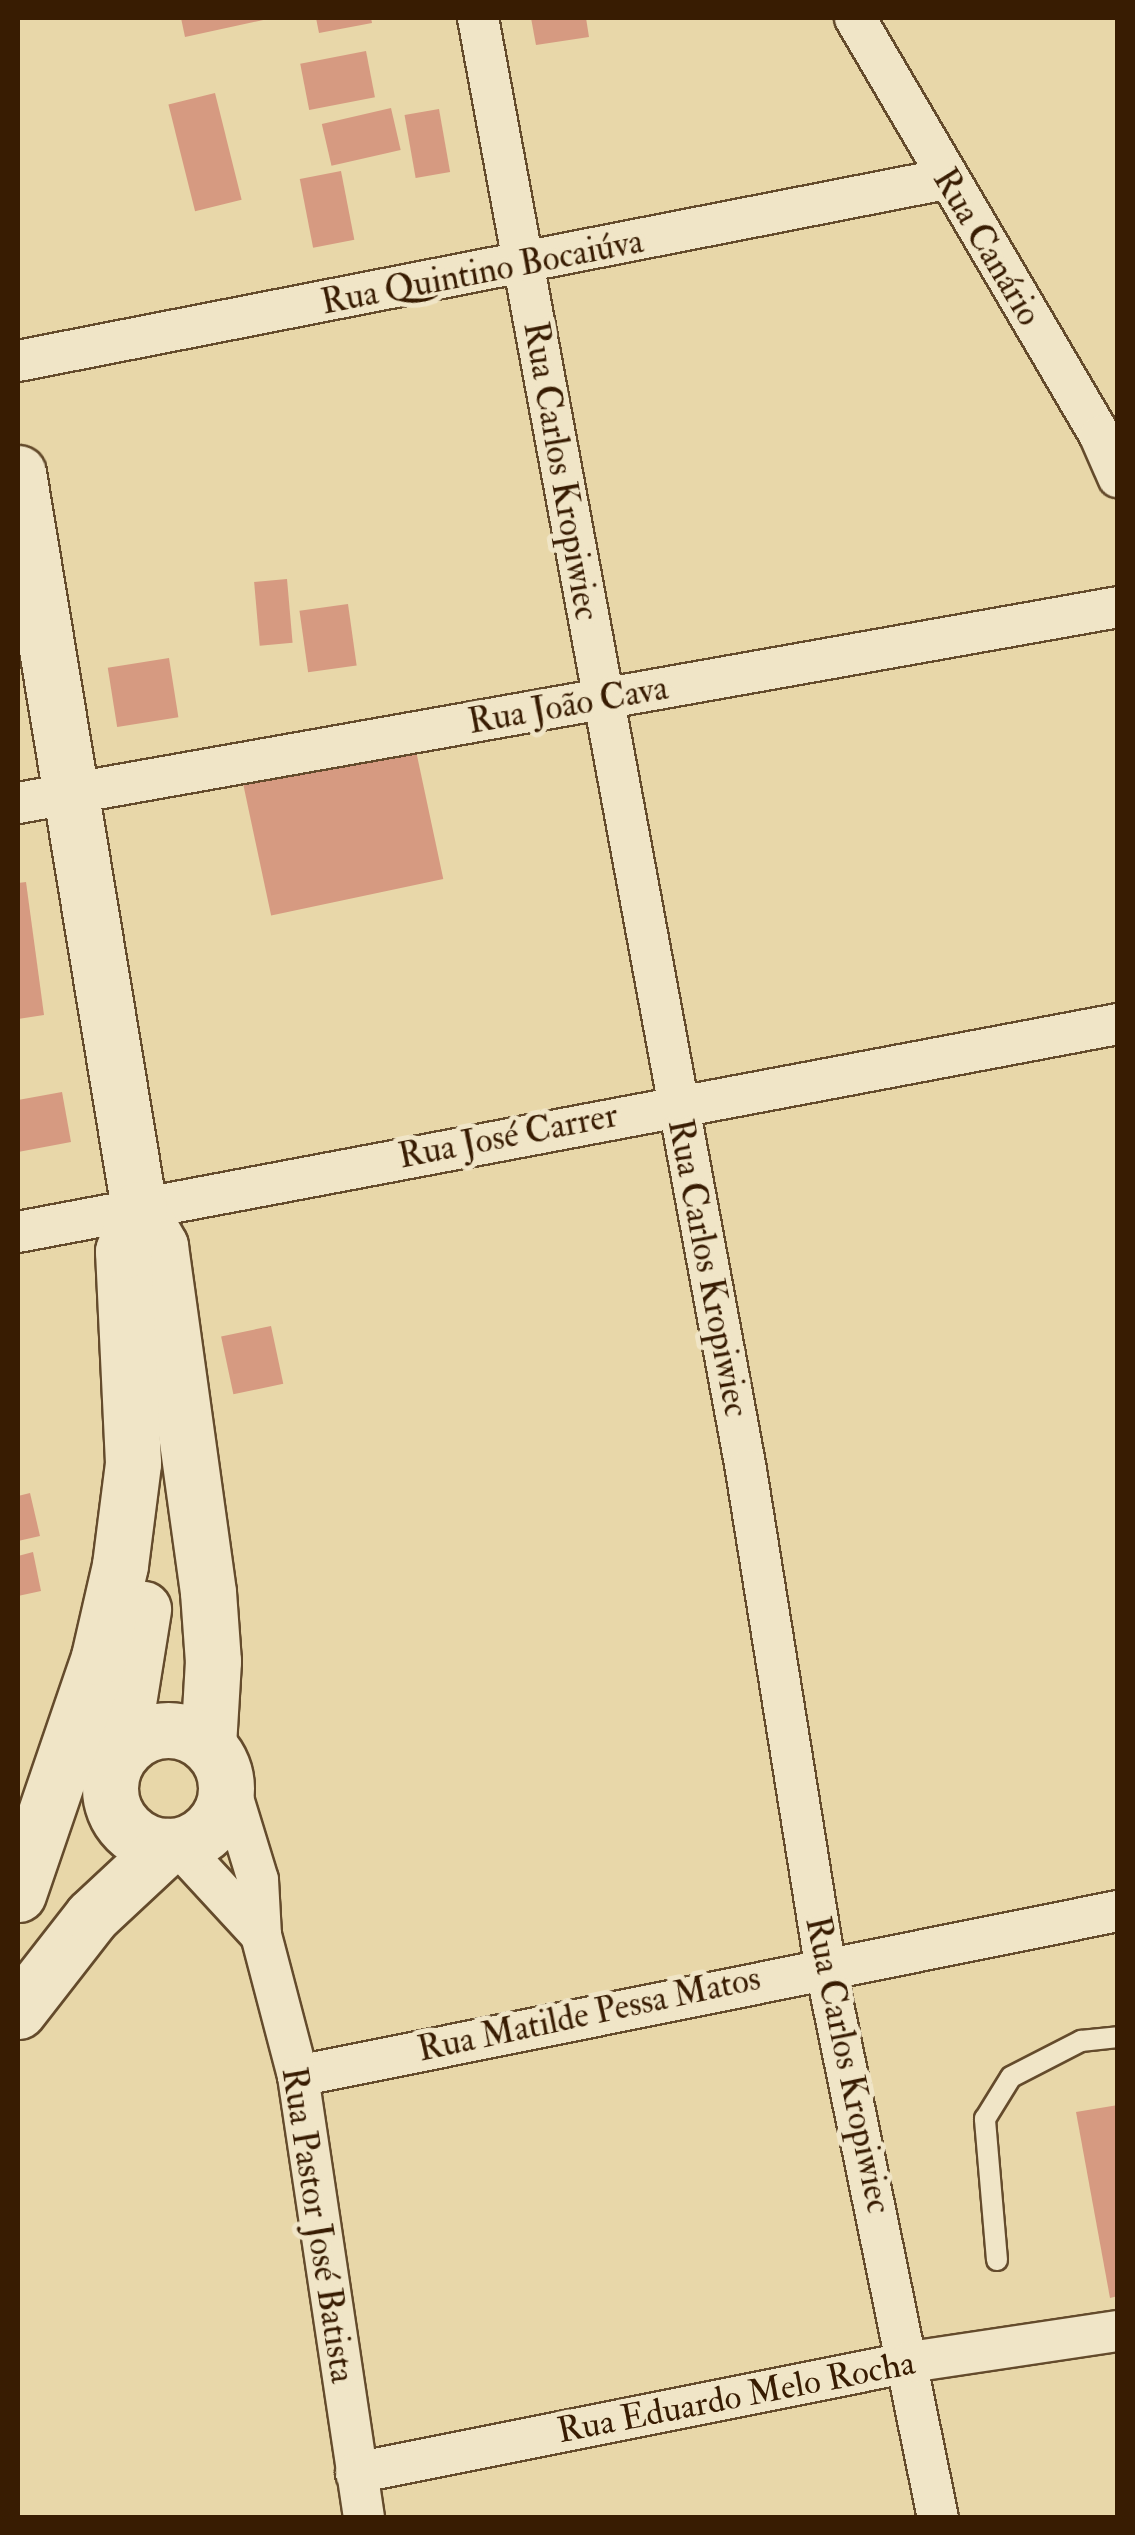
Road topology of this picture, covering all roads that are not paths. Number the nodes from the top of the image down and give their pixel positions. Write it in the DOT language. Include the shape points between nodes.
graph roads {
  1 [pos="478,18"];
  2 [pos="855,18"];
  3 [pos="946,179"];
  4 [pos="523,264"];
  5 [pos="18,361"];
  6 [pos="18,473"];
  7 [pos="1118,477"];
  8 [pos="1118,607"];
  9 [pos="602,699"];
  10 [pos="42,799"];
  11 [pos="1118,1024"];
  12 [pos="677,1102"];
  13 [pos="139,1209"];
  14 [pos="18,1232"];
  15 [pos="217,1758"];
  16 [pos="97,1770"];
  17 [pos="173,1846"];
  18 [pos="18,1894"];
  19 [pos="1118,1911"];
  20 [pos="260,1935"];
  21 [pos="825,1965"];
  22 [pos="18,2011"];
  23 [pos="1118,2037"];
  24 [pos="298,2076"];
  25 [pos="997,2260"];
  26 [pos="1118,2331"];
  27 [pos="910,2362"];
  28 [pos="356,2473"];
  29 [pos="364,2518"];
  30 [pos="938,2518"];
  1 -- 4 [label="street, Rua Carlos Kropiwiec"];
  2 -- 3 [label="street, Rua Canário"];
  3 -- 4 [label="street, Rua Quintino Bocaiúva"];
  3 -- 7 [label="street, Rua Canário"];
  4 -- 5 [label="street, Rua Quintino Bocaiúva"];
  4 -- 9 [label="street, Rua Carlos Kropiwiec"];
  6 -- 10 [label="street"];
  8 -- 9 [label="street, Rua João Cava"];
  9 -- 10 [label="street, Rua João Cava"];
  9 -- 12 [label="street, Rua Carlos Kropiwiec"];
  10 -- 13 [label="street"];
  11 -- 12 [label="street, Rua José Carrer"];
  12 -- 13 [label="street, Rua José Carrer"];
  12 -- 21 [label="street, Rua Carlos Kropiwiec" via="760,1549"];
  13 -- 14 [label="street, Rua José Carrer"];
  13 -- 15 [label="street" via="160,1246 208,1592"];
  13 -- 16 [label="street" via="123,1250 147,1580"];
  15 -- 16 [label="street" via="178,1729 146,1733"];
  15 -- 17 [label="street" via="226,1796 217,1819 200,1836"];
  15 -- 20 [label="street, Rua Pastor José Batista" via="258,1880"];
  16 -- 17 [label="street" via="125,1828"];
  16 -- 18 [label="street"];
  17 -- 20 [label="street, Rua Pastor José Batista"];
  17 -- 22 [label="street" via="92,1916"];
  19 -- 21 [label="street, Rua Matilde Pessa Matos"];
  20 -- 24 [label="street, Rua Pastor José Batista"];
  21 -- 24 [label="street, Rua Matilde Pessa Matos"];
  21 -- 27 [label="street, Rua Carlos Kropiwiec"];
  23 -- 25 [label="lane" via="1080,2041 1011,2076 985,2119"];
  24 -- 28 [label="street, Rua Pastor José Batista"];
  26 -- 27 [label="street, Rua Eduardo Melo Rocha"];
  27 -- 28 [label="street, Rua Eduardo Melo Rocha"];
  27 -- 30 [label="street, Rua Carlos Kropiwiec"];
  28 -- 29 [label="street, Rua Pastor José Batista"];
}
